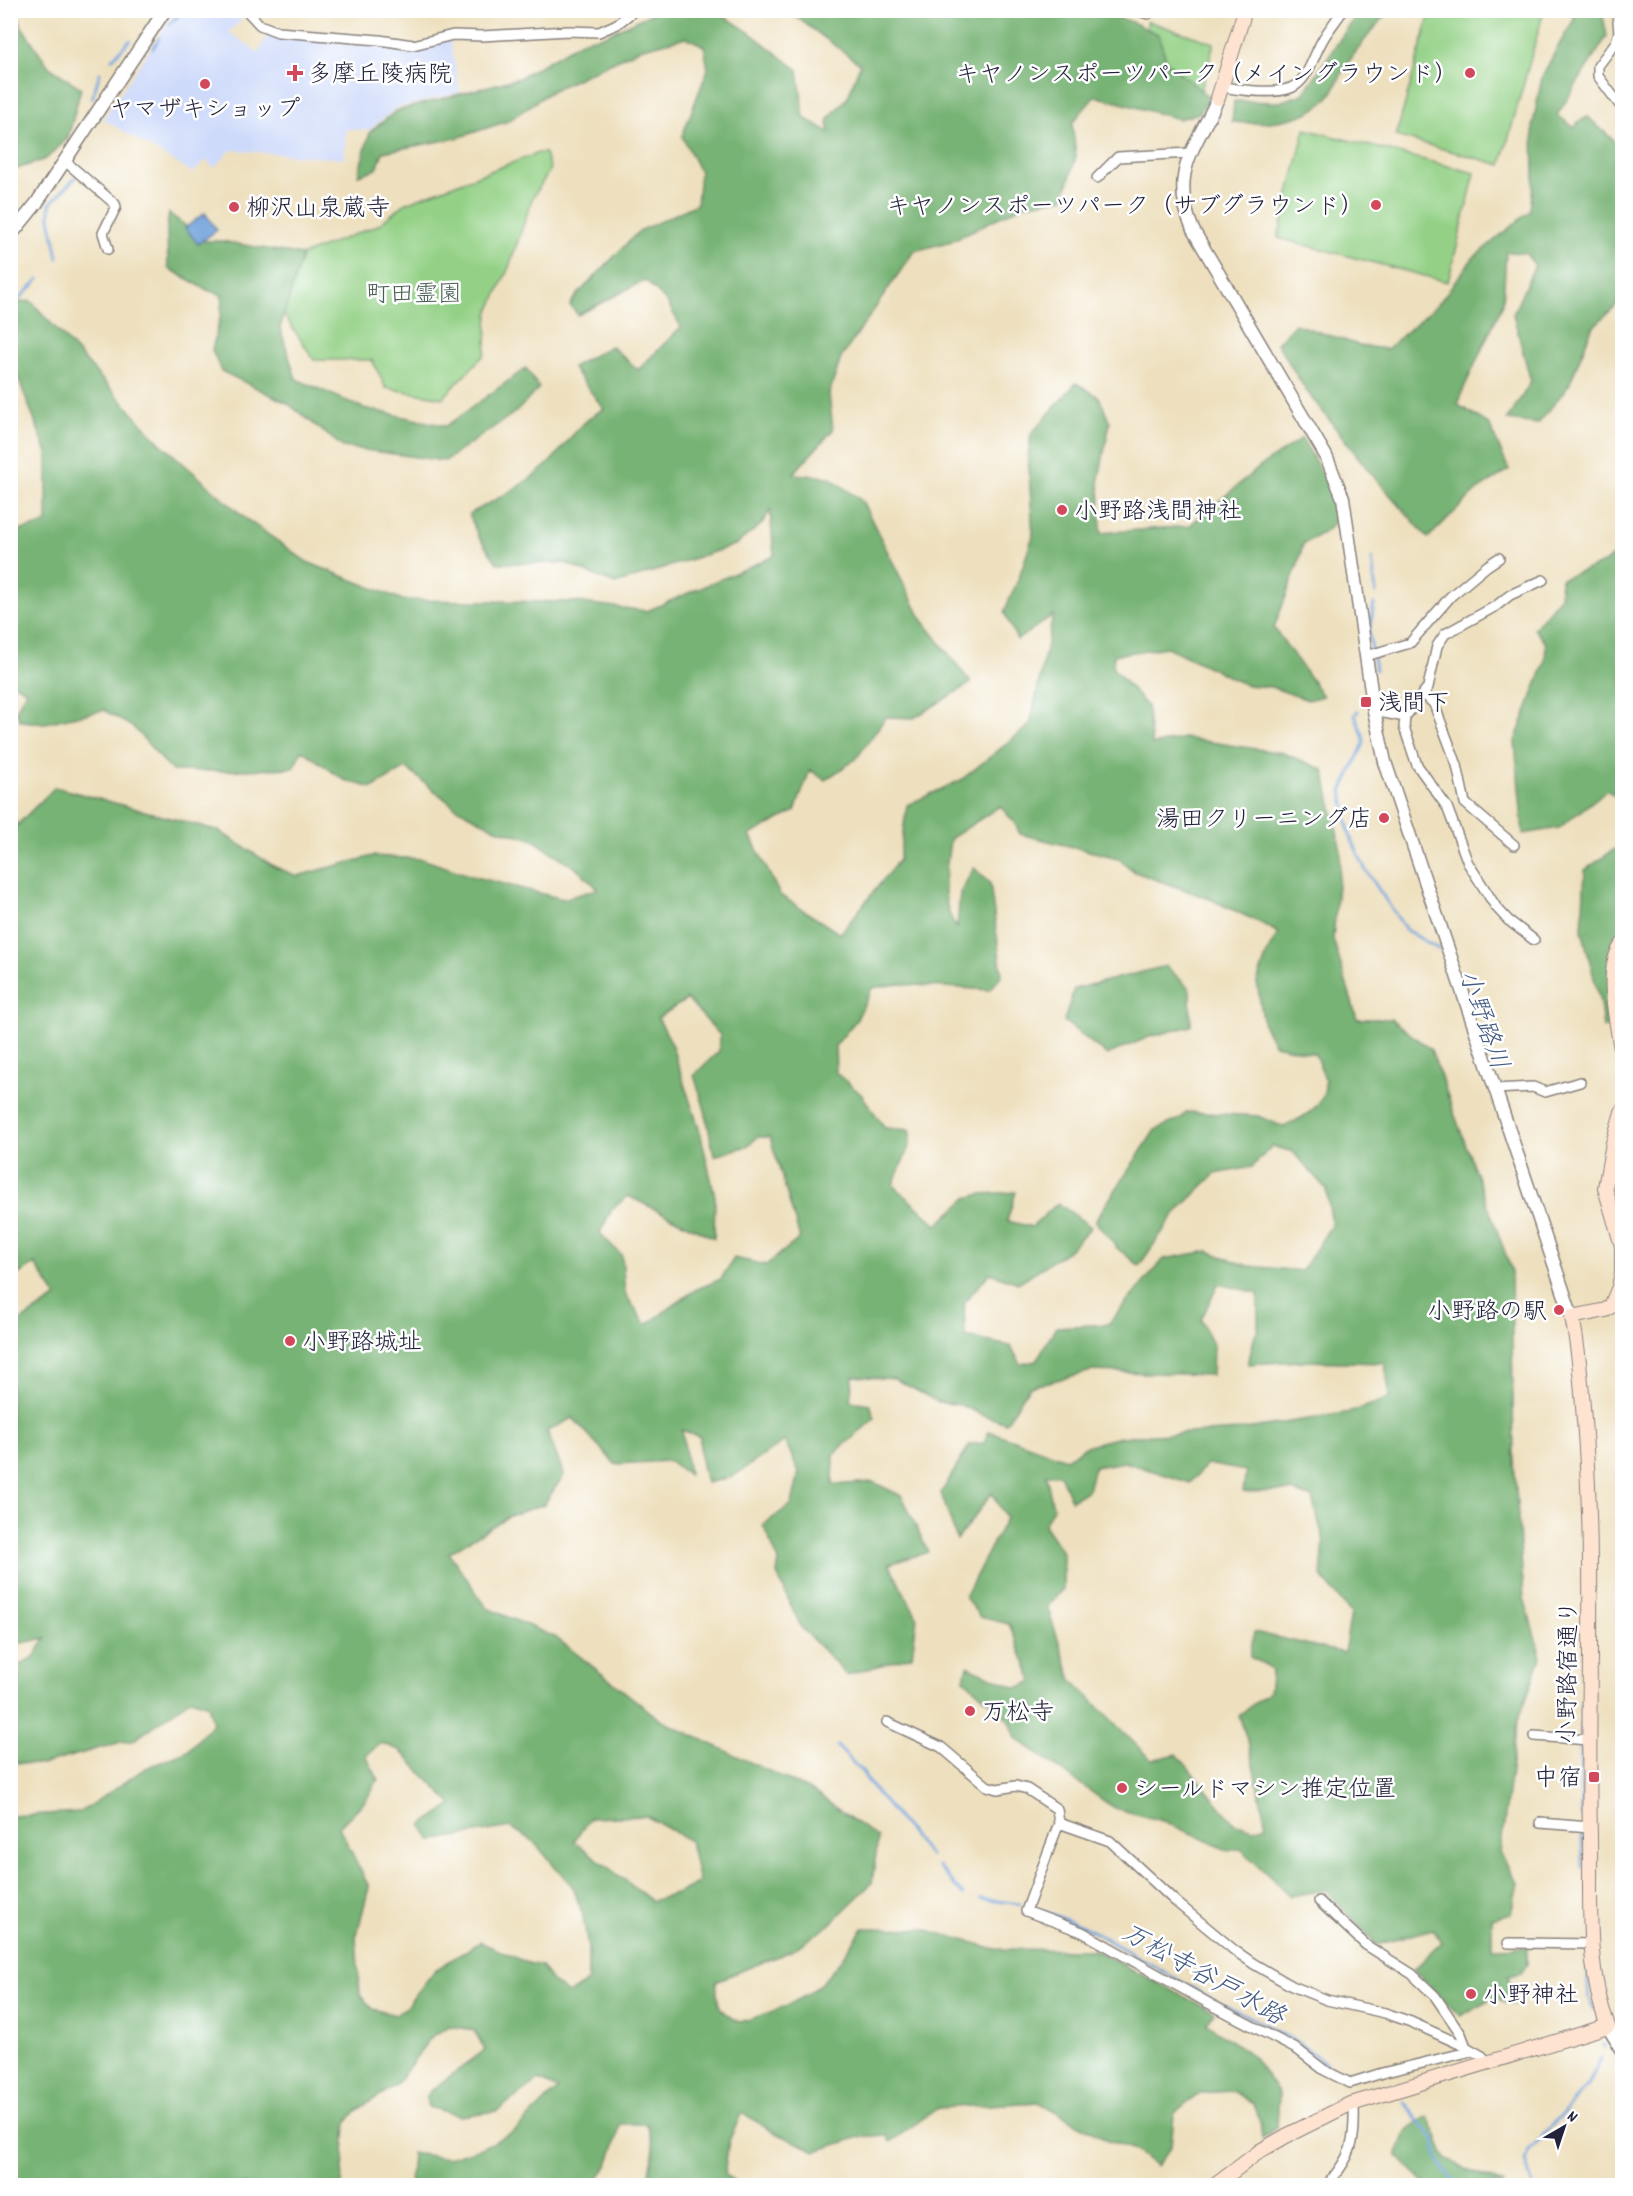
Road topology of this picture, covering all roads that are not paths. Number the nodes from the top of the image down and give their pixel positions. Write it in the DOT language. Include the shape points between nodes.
graph roads {
  1 [pos="165,10"];
  2 [pos="246,10"];
  3 [pos="635,10"];
  4 [pos="1136,10"];
  5 [pos="1149,10"];
  6 [pos="1245,10"];
  7 [pos="1343,10"];
  8 [pos="1617,10"];
  9 [pos="1221,93"];
  10 [pos="1623,108"];
  11 [pos="1190,153"];
  12 [pos="64,161"];
  13 [pos="1097,178"];
  14 [pos="10,236"];
  15 [pos="108,249"];
  16 [pos="1499,558"];
  17 [pos="1543,580"];
  18 [pos="1366,656"];
  19 [pos="1423,693"];
  20 [pos="1374,711"];
  21 [pos="1405,717"];
  22 [pos="1514,845"];
  23 [pos="1534,940"];
  24 [pos="1623,945"];
  25 [pos="1623,1056"];
  26 [pos="1580,1082"];
  27 [pos="1495,1089"];
  28 [pos="1623,1112"];
  29 [pos="1572,1317"];
  30 [pos="887,1722"];
  31 [pos="1534,1736"];
  32 [pos="1589,1740"];
  33 [pos="1059,1823"];
  34 [pos="1540,1823"];
  35 [pos="1590,1827"];
  36 [pos="1319,1901"];
  37 [pos="1508,1943"];
  38 [pos="1593,1944"];
  39 [pos="1608,2026"];
  40 [pos="1469,2049"];
  41 [pos="1623,2049"];
  42 [pos="1487,2062"];
  43 [pos="1354,2103"];
  44 [pos="1214,2186"];
  45 [pos="1326,2186"];
  1 -- 12 [label="street"];
  2 -- 3 [label="street" via="260,25 278,32 413,45 453,35 600,32"];
  4 -- 5 [label="street" via="1148,14"];
  6 -- 9 [label="main road"];
  7 -- 9 [label="street" via="1296,85 1283,90"];
  8 -- 10 [label="street" via="1619,32 1598,66 1598,76"];
  9 -- 11 [label="street"];
  11 -- 13 [label="street" via="1118,158"];
  11 -- 18 [label="street" via="1183,201 1193,230 1326,456 1342,498"];
  12 -- 14 [label="street"];
  12 -- 15 [label="street" via="116,204 103,233"];
  16 -- 18 [label="street" via="1451,596 1410,643"];
  17 -- 19 [label="street" via="1510,594 1445,634 1437,646 1428,687"];
  18 -- 20 [label="street"];
  19 -- 21 [label="street"];
  19 -- 22 [label="street" via="1434,704 1457,765 1465,803"];
  20 -- 21 [label="street"];
  20 -- 27 [label="street" via="1385,762"];
  21 -- 23 [label="street" via="1404,727 1417,765 1447,807 1468,863 1496,907"];
  24 -- 25 [label="main road" via="1615,958 1614,983"];
  26 -- 27 [label="street" via="1545,1092 1533,1087"];
  27 -- 29 [label="street"];
  28 -- 29 [label="main road" via="1605,1188 1622,1246 1619,1287 1606,1310"];
  29 -- 32 [label="main road, 小野路宿通り" via="1590,1497"];
  30 -- 33 [label="street" via="941,1747 987,1786 1028,1789 1057,1809"];
  31 -- 32 [label="street"];
  32 -- 35 [label="main road, 小野路宿通り"];
  33 -- 40 [label="street" via="1110,1841 1234,1950 1292,1986 1327,2000 1385,2013"];
  33 -- 40 [label="street" via="1026,1911 1082,1932 1298,2050 1350,2083"];
  34 -- 35 [label="street"];
  35 -- 38 [label="main road, 小野路宿通り"];
  36 -- 40 [label="street" via="1366,1945 1412,1974 1435,1996"];
  37 -- 38 [label="street"];
  38 -- 39 [label="main road, 小野路宿通り" via="1597,1991"];
  39 -- 41 [label="street"];
  39 -- 42 [label="main road"];
  40 -- 42 [label="street"];
  42 -- 43 [label="main road"];
  43 -- 44 [label="main road" via="1260,2151"];
  43 -- 45 [label="street" via="1353,2144 1341,2169"];
}
